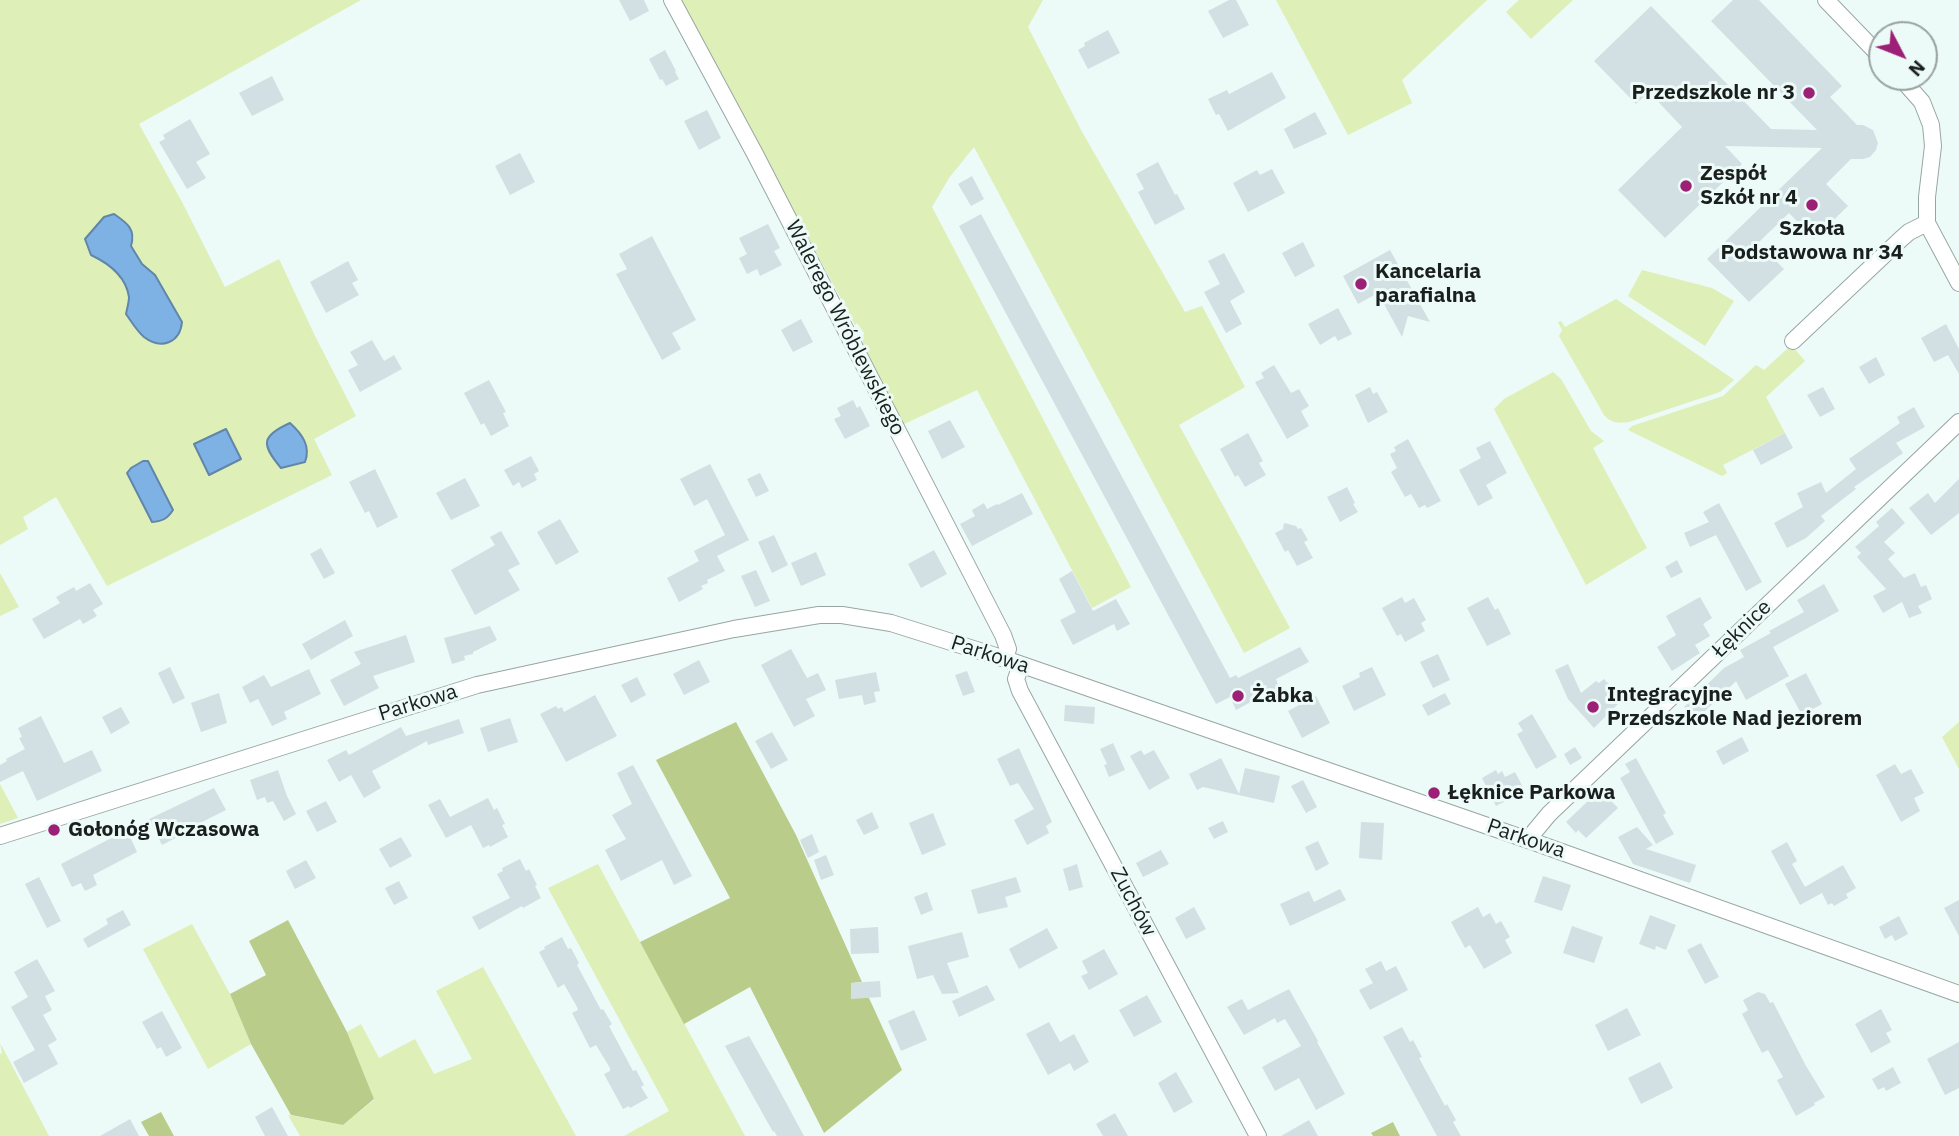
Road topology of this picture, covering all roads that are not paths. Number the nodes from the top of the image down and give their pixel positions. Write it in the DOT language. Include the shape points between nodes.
graph roads {
  1 [pos="673,0"];
  2 [pos="1826,0"];
  3 [pos="1868,44"];
  4 [pos="1912,91"];
  5 [pos="1927,223"];
  6 [pos="1959,283"];
  7 [pos="1794,341"];
  8 [pos="1959,422"];
  9 [pos="1005,659"];
  10 [pos="1021,665"];
  11 [pos="0,836"];
  12 [pos="1531,841"];
  13 [pos="1959,994"];
  14 [pos="1258,1136"];
  1 -- 9 [label="street, Walerego Wróblewskiego" via="1003,635 1008,649"];
  2 -- 3 [label="street"];
  4 -- 5 [label="street" via="1931,125"];
  5 -- 6 [label="street"];
  5 -- 7 [label="street" via="1900,239"];
  8 -- 12 [label="street, Łęknice" via="1549,814"];
  9 -- 10 [label="street, Parkowa"];
  9 -- 11 [label="street, Parkowa" via="891,623 842,615 734,629 477,685"];
  10 -- 12 [label="street, Parkowa"];
  10 -- 14 [label="street, Zuchów" via="1016,679 1020,691"];
  12 -- 13 [label="street, Parkowa"];
}
